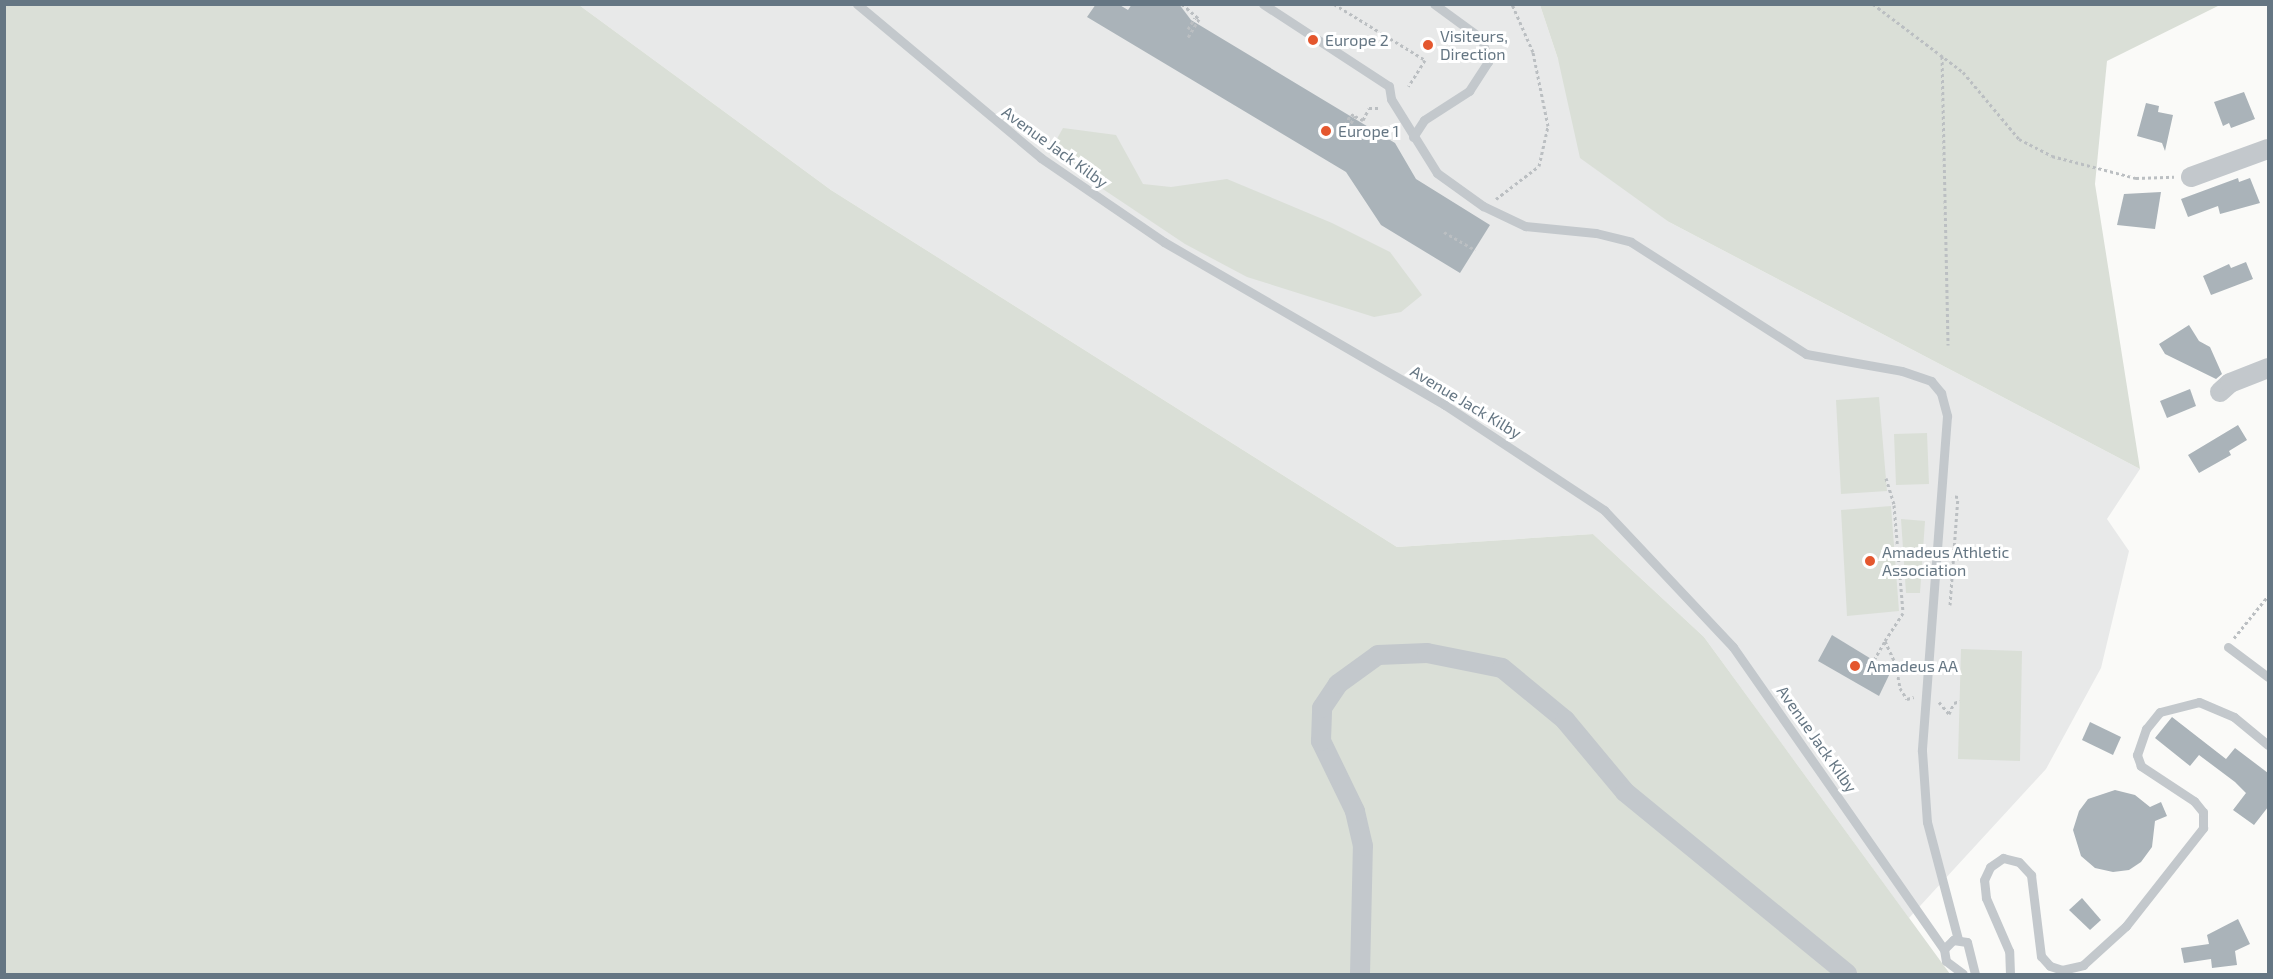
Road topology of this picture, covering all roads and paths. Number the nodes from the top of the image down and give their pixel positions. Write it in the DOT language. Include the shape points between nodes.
graph roads {
  1 [pos="856,4"];
  2 [pos="1182,4"];
  3 [pos="1263,4"];
  4 [pos="1334,4"];
  5 [pos="1434,4"];
  6 [pos="1512,4"];
  7 [pos="1873,4"];
  8 [pos="1196,17"];
  9 [pos="1188,29"];
  10 [pos="1187,39"];
  11 [pos="1942,56"];
  12 [pos="1409,86"];
  13 [pos="1369,108"];
  14 [pos="1355,116"];
  15 [pos="1348,128"];
  16 [pos="1338,135"];
  17 [pos="1413,137"];
  18 [pos="2268,152"];
  19 [pos="2191,177"];
  20 [pos="1483,206"];
  21 [pos="1444,232"];
  22 [pos="1474,250"];
  23 [pos="1948,345"];
  24 [pos="2268,368"];
  25 [pos="2220,392"];
  26 [pos="1886,478"];
  27 [pos="1952,496"];
  28 [pos="2268,596"];
  29 [pos="1950,605"];
  30 [pos="1884,641"];
  31 [pos="2228,647"];
  32 [pos="1874,660"];
  33 [pos="2268,677"];
  34 [pos="1916,697"];
  35 [pos="1959,701"];
  36 [pos="1932,705"];
  37 [pos="2268,745"];
  38 [pos="1958,939"];
  39 [pos="1944,949"];
  40 [pos="1971,959"];
  41 [pos="1960,971"];
  42 [pos="1360,975"];
  43 [pos="1847,975"];
  44 [pos="1975,975"];
  45 [pos="2010,975"];
  1 -- 39 [label="lane, Avenue Jack Kilby" via="1041,158 1154,236 1445,405 1604,510 1733,647"];
  2 -- 8 [label="path"];
  3 -- 17 [label="lane" via="1389,86 1391,99"];
  4 -- 12 [label="path" via="1425,60"];
  5 -- 17 [label="lane" via="1482,39 1488,62 1469,91 1424,120"];
  6 -- 20 [label="path" via="1533,52 1548,126 1539,166 1512,191"];
  7 -- 11 [label="path"];
  8 -- 9 [label="path"];
  8 -- 10 [label="path" via="1199,19"];
  11 -- 19 [label="path" via="1963,72 2019,140 2044,152 2136,178"];
  11 -- 23 [label="path"];
  13 -- 14 [label="path" via="1363,120"];
  14 -- 15 [label="path"];
  14 -- 16 [label="path" via="1351,114"];
  17 -- 20 [label="lane" via="1437,173"];
  18 -- 19 [label="street"];
  20 -- 38 [label="lane" via="1525,226 1596,233 1631,242 1806,354 1896,370 1930,381 1941,393 1947,416 1922,751 1927,822"];
  21 -- 22 [label="path"];
  24 -- 25 [label="street" via="2230,382"];
  26 -- 30 [label="path" via="1894,505 1903,613"];
  27 -- 29 [label="path" via="1959,497"];
  28 -- 31 [label="path"];
  30 -- 32 [label="path"];
  30 -- 34 [label="path" via="1896,665 1900,688 1907,699"];
  31 -- 33 [label="lane"];
  35 -- 36 [label="path" via="1946,714 1934,697"];
  37 -- 45 [label="lane" via="2234,717 2199,702 2160,712 2146,729 2137,756 2141,766 2194,801 2203,812 2203,828 2126,926 2083,965 2062,970 2050,966 2039,948 2031,875 2019,862 2003,858 1990,867 1984,880 1986,898 2009,951"];
  38 -- 39 [label="lane"];
  38 -- 40 [label="lane" via="1970,946"];
  39 -- 41 [label="lane, Avenue Jack Kilby" via="1946,962"];
  40 -- 41 [label="lane, Avenue Jack Kilby"];
  40 -- 44 [label="lane"];
  42 -- 43 [label="street" via="1363,846 1355,811 1322,741 1323,708 1338,684 1378,655 1427,653 1503,668 1565,720 1625,792"];
}
